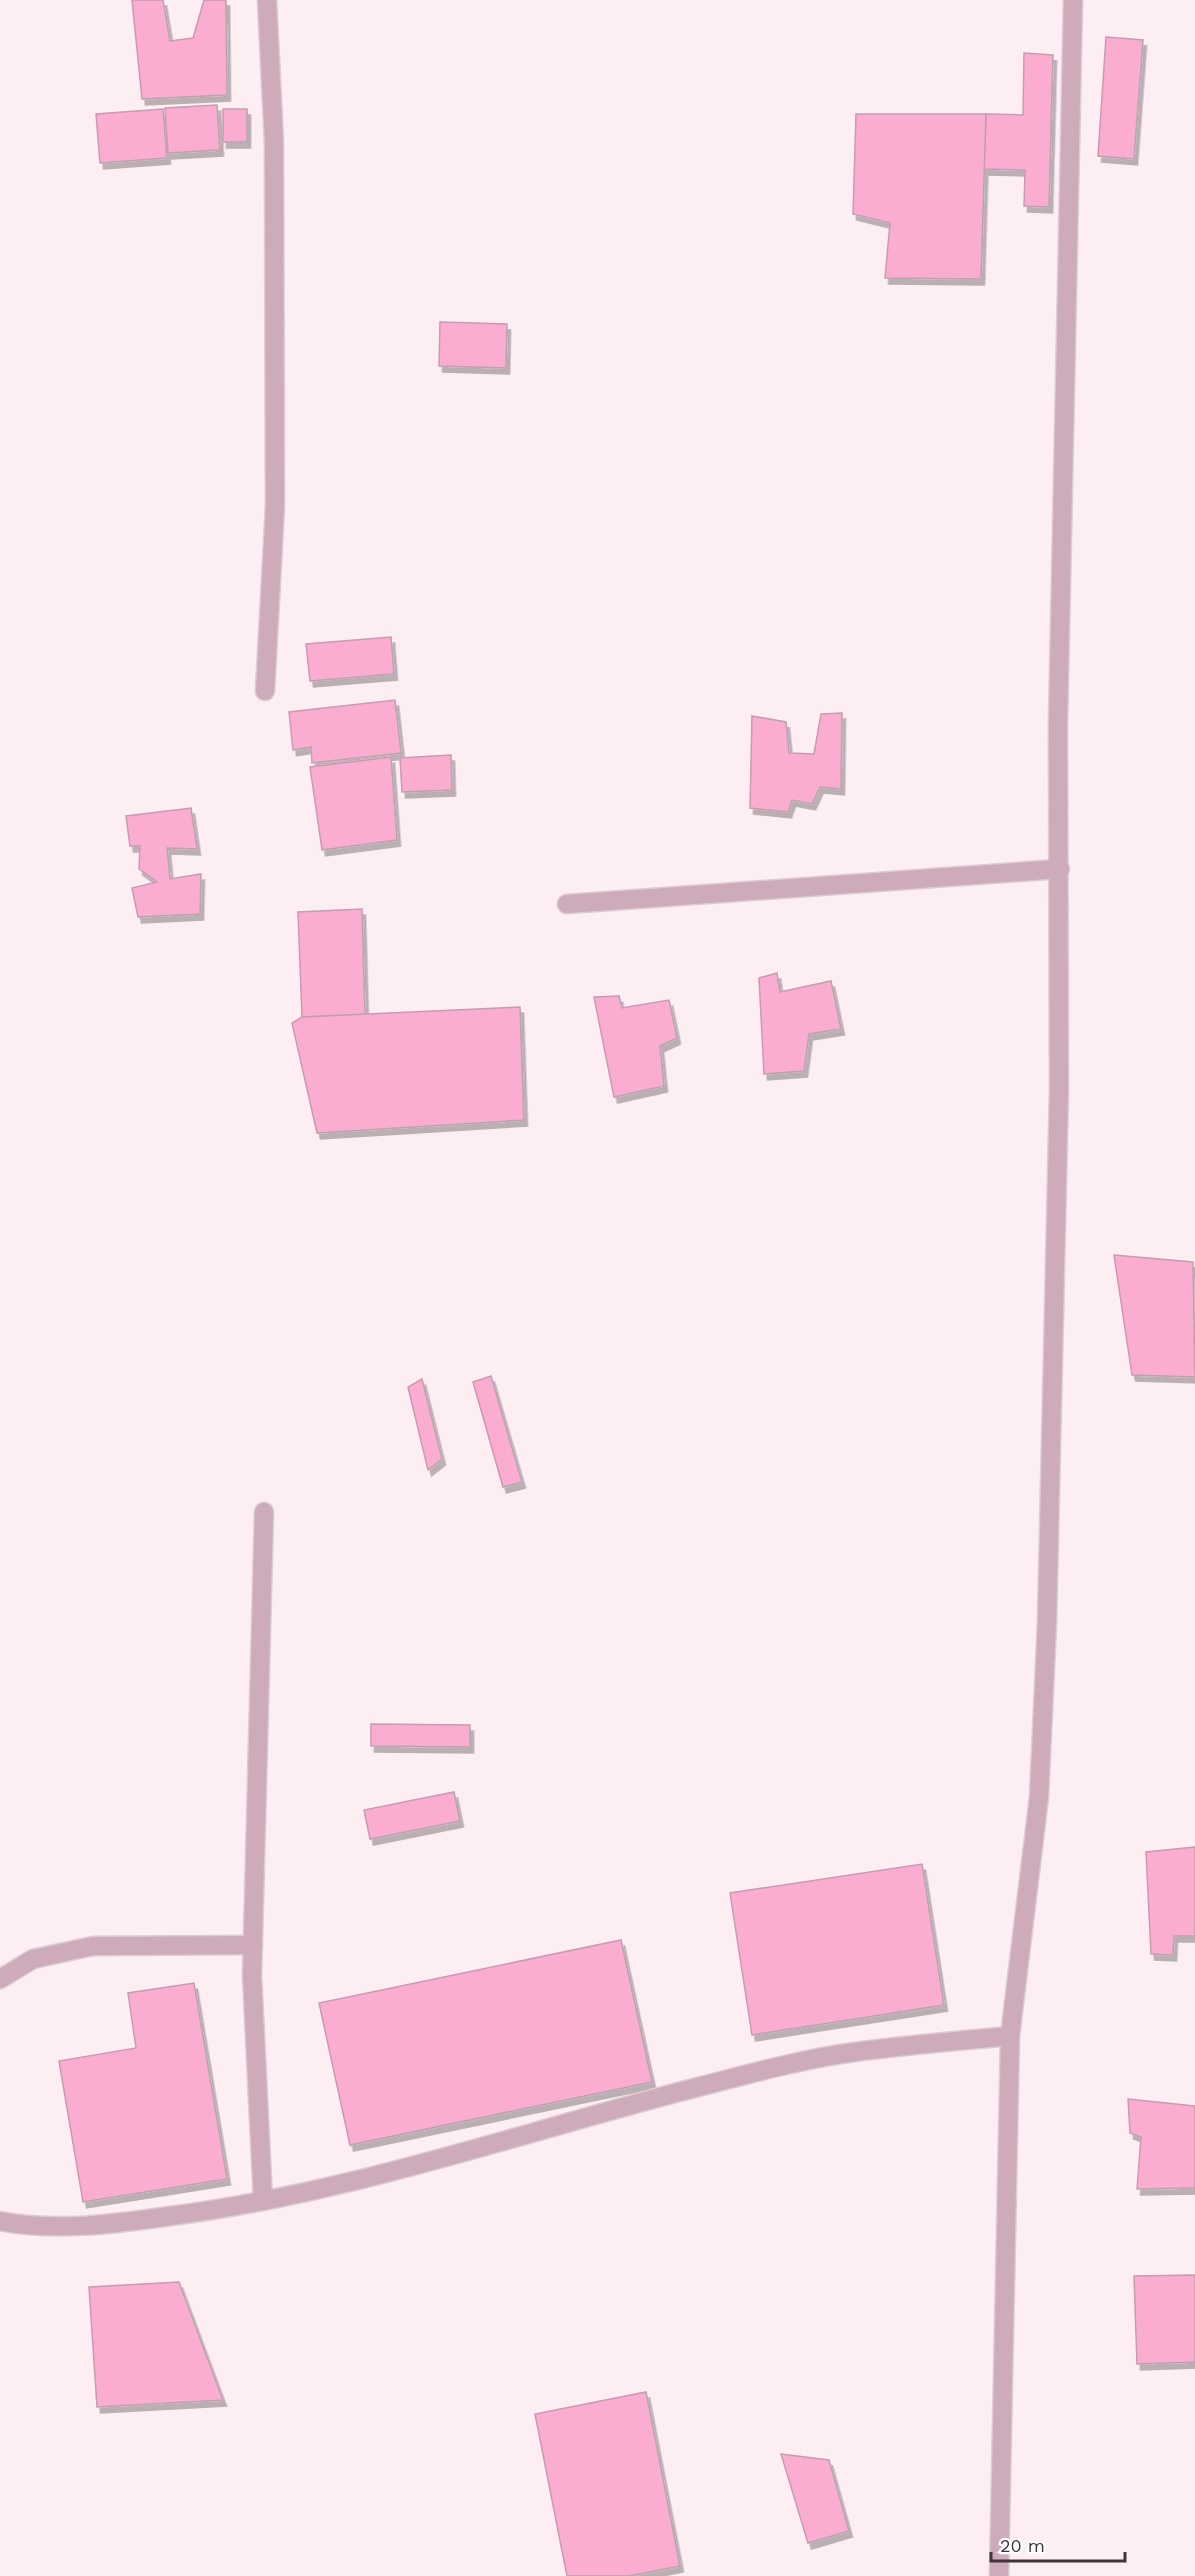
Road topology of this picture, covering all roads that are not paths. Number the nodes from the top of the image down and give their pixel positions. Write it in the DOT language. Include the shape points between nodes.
graph roads {
  1 [pos="267,0"];
  2 [pos="1073,0"];
  3 [pos="265,691"];
  4 [pos="1060,869"];
  5 [pos="567,904"];
  6 [pos="264,1512"];
  7 [pos="253,1945"];
  8 [pos="0,1978"];
  9 [pos="1010,2036"];
  10 [pos="263,2201"];
  11 [pos="0,2221"];
  12 [pos="999,2576"];
  1 -- 3 [label="street" via="274,143 275,506"];
  2 -- 4 [label="street" via="1058,724"];
  4 -- 5 [label="street"];
  4 -- 9 [label="street" via="1059,1090 1043,1736"];
  6 -- 7 [label="street"];
  7 -- 8 [label="street" via="93,1946 33,1959"];
  7 -- 10 [label="street"];
  9 -- 10 [label="street" via="853,2052 780,2067 439,2160"];
  9 -- 12 [label="street"];
  10 -- 11 [label="street" via="106,2225"];
}
